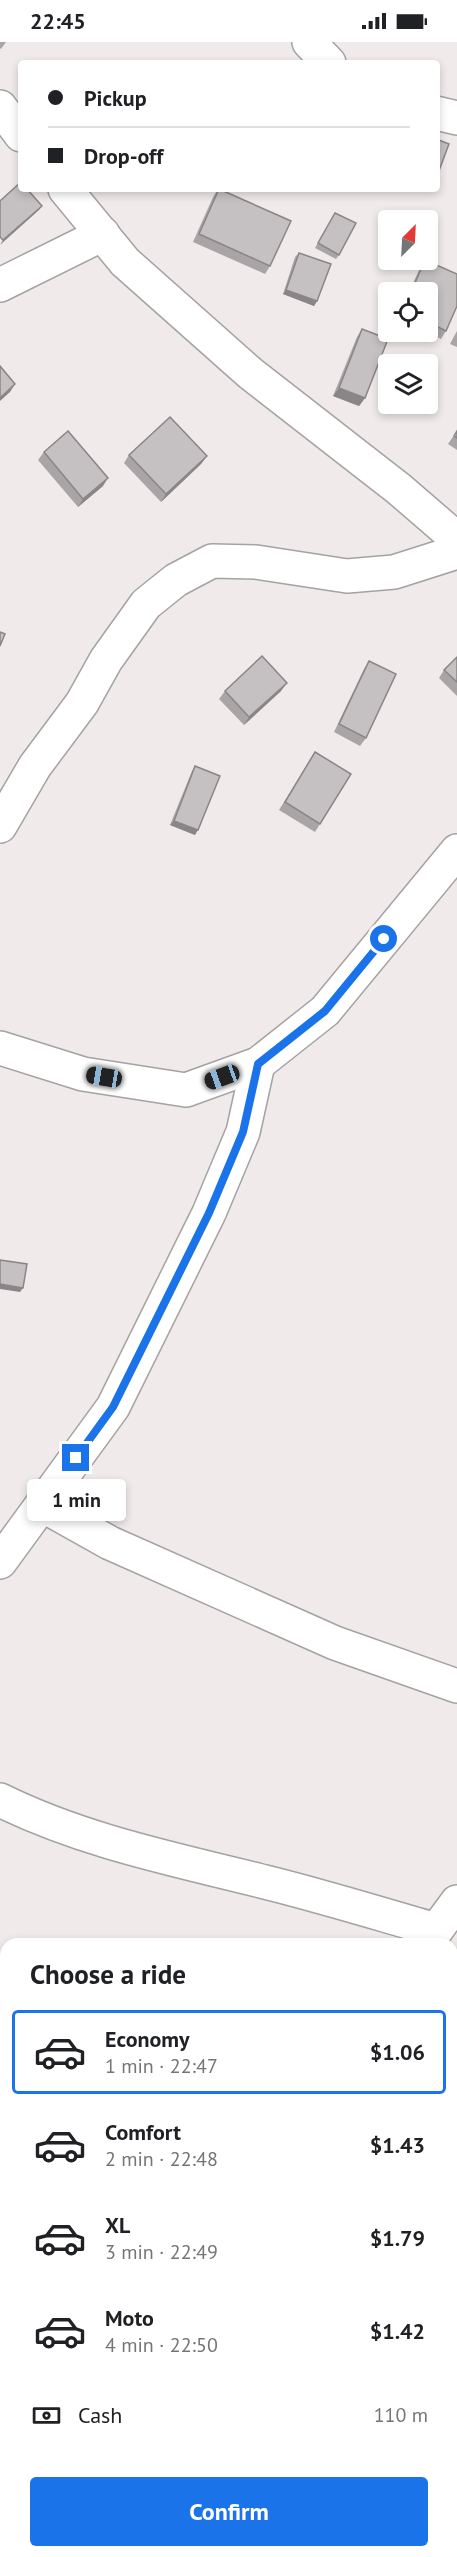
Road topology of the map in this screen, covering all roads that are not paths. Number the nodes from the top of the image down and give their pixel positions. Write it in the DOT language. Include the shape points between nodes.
graph roads {
  1 [pos="309,42"];
  2 [pos="326,60"];
  3 [pos="0,107"];
  4 [pos="440,114"];
  5 [pos="457,118"];
  6 [pos="18,131"];
  7 [pos="67,192"];
  8 [pos="102,234"];
  9 [pos="0,285"];
  10 [pos="457,539"];
  11 [pos="457,552"];
  12 [pos="0,826"];
  13 [pos="457,851"];
  14 [pos="0,1048"];
  15 [pos="258,1064"];
  16 [pos="42,1505"];
  17 [pos="0,1562"];
  18 [pos="457,1686"];
  19 [pos="0,1800"];
  20 [pos="457,1902"];
  21 [pos="431,1937"];
  1 -- 2 [label="street"];
  3 -- 6 [label="street"];
  4 -- 5 [label="street"];
  7 -- 8 [label="street"];
  8 -- 9 [label="street"];
  8 -- 10 [label="street" via="125,262 250,373"];
  11 -- 12 [label="street" via="394,572 347,576 256,562 212,561 176,580 146,604 106,660 82,703 35,766"];
  13 -- 15 [label="street" via="325,1011"];
  14 -- 15 [label="street" via="83,1074 186,1090"];
  15 -- 16 [label="street" via="243,1132 209,1213 113,1407"];
  16 -- 17 [label="street"];
  16 -- 18 [label="street" via="110,1543 335,1643"];
  19 -- 21 [label="street" via="36,1818 120,1846 272,1883"];
  20 -- 21 [label="street"];
}
